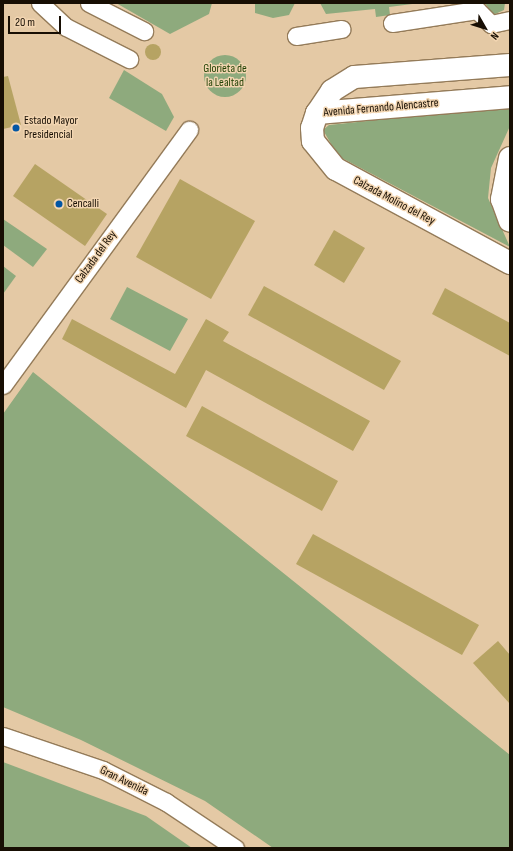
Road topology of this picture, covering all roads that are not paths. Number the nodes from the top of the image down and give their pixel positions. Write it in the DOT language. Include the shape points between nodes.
graph roads {
  1 [pos="40,3"];
  2 [pos="89,3"];
  3 [pos="474,7"];
  4 [pos="510,20"];
  5 [pos="392,23"];
  6 [pos="341,29"];
  7 [pos="144,31"];
  8 [pos="296,36"];
  9 [pos="129,59"];
  10 [pos="510,65"];
  11 [pos="510,97"];
  12 [pos="317,113"];
  13 [pos="189,130"];
  14 [pos="510,158"];
  15 [pos="510,221"];
  16 [pos="510,263"];
  17 [pos="3,385"];
  18 [pos="3,736"];
  19 [pos="235,848"];
  1 -- 9 [label="street" via="66,27"];
  2 -- 7 [label="street"];
  3 -- 4 [label="street" via="492,24"];
  3 -- 5 [label="street"];
  6 -- 8 [label="street"];
  10 -- 12 [label="street, Avenida Fernando Alencastre" via="354,77 332,91"];
  11 -- 12 [label="street, Avenida Fernando Alencastre"];
  12 -- 16 [label="street, Calzada Molino del Rey" via="312,128 314,141 336,169"];
  13 -- 17 [label="street, Calzada del Rey"];
  14 -- 15 [label="street" via="502,199"];
  18 -- 19 [label="street, Gran Avenida" via="103,770 166,802"];
}
